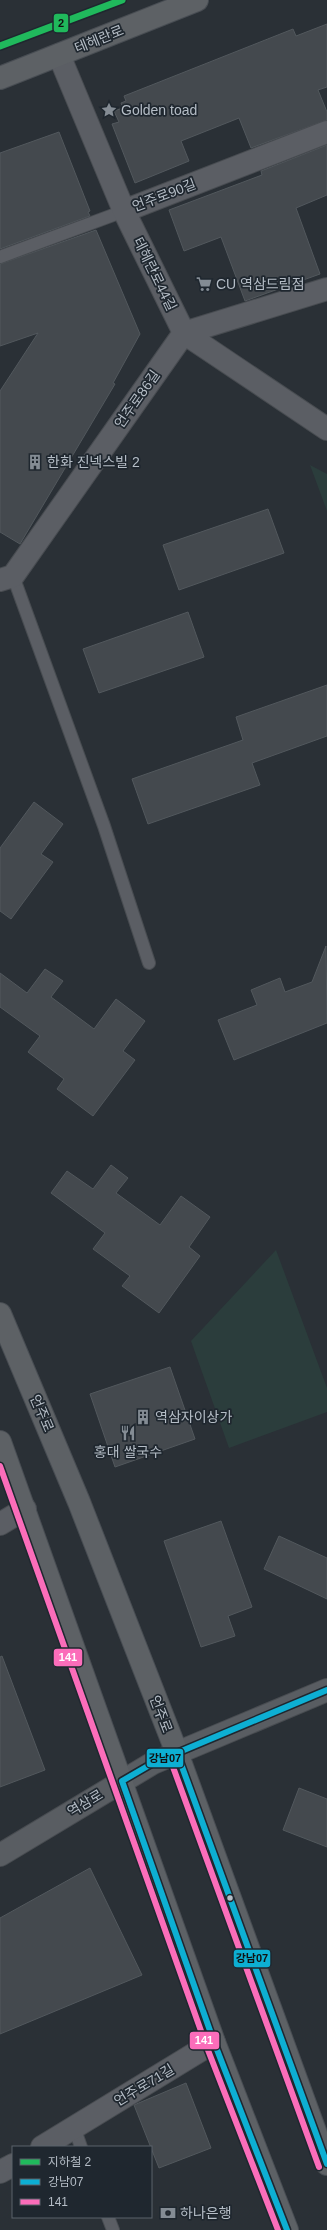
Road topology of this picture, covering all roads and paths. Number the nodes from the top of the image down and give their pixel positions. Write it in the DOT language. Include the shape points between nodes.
graph roads {
  1 [pos="197,0"];
  2 [pos="59,55"];
  3 [pos="0,78"];
  4 [pos="327,132"];
  5 [pos="124,211"];
  6 [pos="0,257"];
  7 [pos="327,289"];
  8 [pos="184,333"];
  9 [pos="327,429"];
  10 [pos="6,578"];
  11 [pos="149,963"];
  12 [pos="0,1314"];
  13 [pos="0,1442"];
  14 [pos="25,1509"];
  15 [pos="0,1524"];
  16 [pos="327,1690"];
  17 [pos="177,1753"];
  18 [pos="122,1781"];
  19 [pos="0,1855"];
  20 [pos="214,2042"];
  21 [pos="77,2137"];
  22 [pos="46,2146"];
  23 [pos="327,2164"];
  24 [pos="12,2165"];
  25 [pos="0,2172"];
  26 [pos="108,2218"];
  27 [pos="113,2230"];
  28 [pos="287,2230"];
  1 -- 2 [label="main road, 테헤란로"];
  2 -- 3 [label="main road, 테헤란로"];
  2 -- 5 [label="street, 테헤란로44길"];
  4 -- 5 [label="street, 언주로90길"];
  5 -- 6 [label="lane, 언주로90길"];
  5 -- 8 [label="street, 테헤란로44길"];
  7 -- 8 [label="street"];
  8 -- 9 [label="street, 테헤란로44길"];
  8 -- 10 [label="street, 언주로86길"];
  10 -- 11 [label="lane" via="101,818"];
  12 -- 17 [label="main road, 언주로" via="79,1502"];
  13 -- 14 [label="main road"];
  14 -- 15 [label="street"];
  14 -- 18 [label="main road"];
  16 -- 17 [label="main road, 역삼로"];
  17 -- 18 [label="main road, 역삼로"];
  17 -- 23 [label="main road, 언주로"];
  18 -- 19 [label="main road, 역삼로"];
  18 -- 20 [label="main road"];
  20 -- 21 [label="street, 언주로71길"];
  20 -- 28 [label="main road"];
  21 -- 22 [label="street, 언주로71길"];
  24 -- 25 [label="street"];
  26 -- 27 [label="lane"];
}
